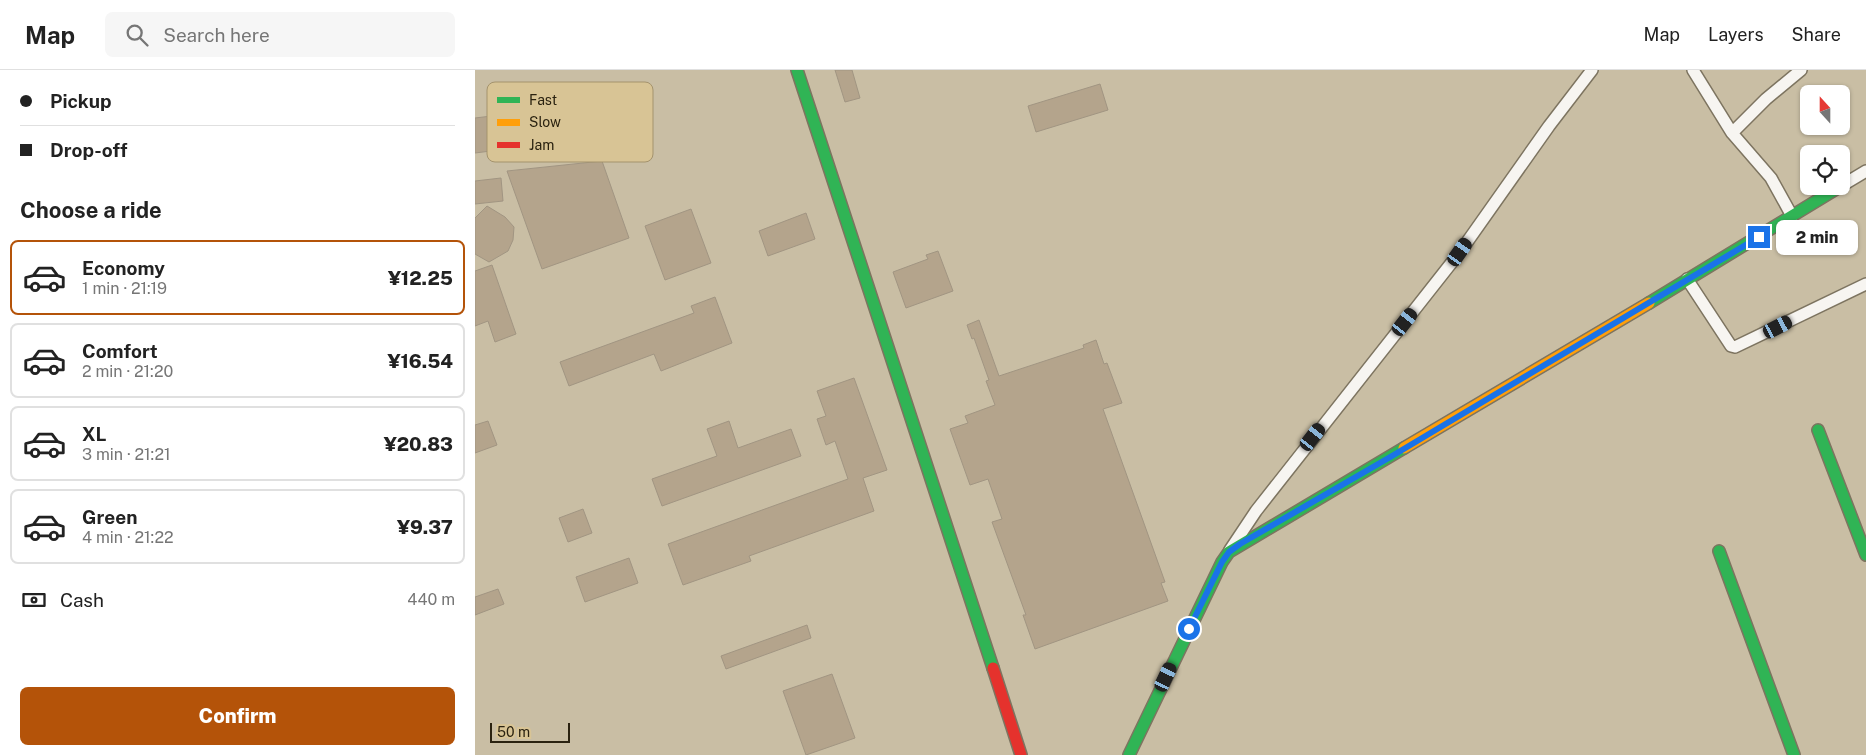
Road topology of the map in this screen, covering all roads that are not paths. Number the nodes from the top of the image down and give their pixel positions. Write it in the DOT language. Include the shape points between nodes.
graph roads {
  1 [pos="797,70"];
  2 [pos="1592,70"];
  3 [pos="1693,70"];
  4 [pos="1801,70"];
  5 [pos="1732,133"];
  6 [pos="1866,171"];
  7 [pos="1850,181"];
  8 [pos="1826,195"];
  9 [pos="1792,216"];
  10 [pos="1687,280"];
  11 [pos="1866,284"];
  12 [pos="1818,430"];
  13 [pos="1719,551"];
  14 [pos="1229,552"];
  15 [pos="1866,555"];
  16 [pos="1021,755"];
  17 [pos="1129,755"];
  18 [pos="1794,755"];
  1 -- 16 [label="street"];
  2 -- 14 [label="street" via="1460,252 1256,511"];
  3 -- 5 [label="street"];
  4 -- 5 [label="street" via="1765,99"];
  5 -- 9 [label="street" via="1771,178"];
  6 -- 7 [label="street"];
  8 -- 9 [label="street"];
  9 -- 10 [label="street"];
  10 -- 11 [label="street" via="1731,346 1735,347"];
  10 -- 14 [label="street"];
  12 -- 15 [label="street"];
  13 -- 18 [label="street"];
  14 -- 17 [label="street"];
}
